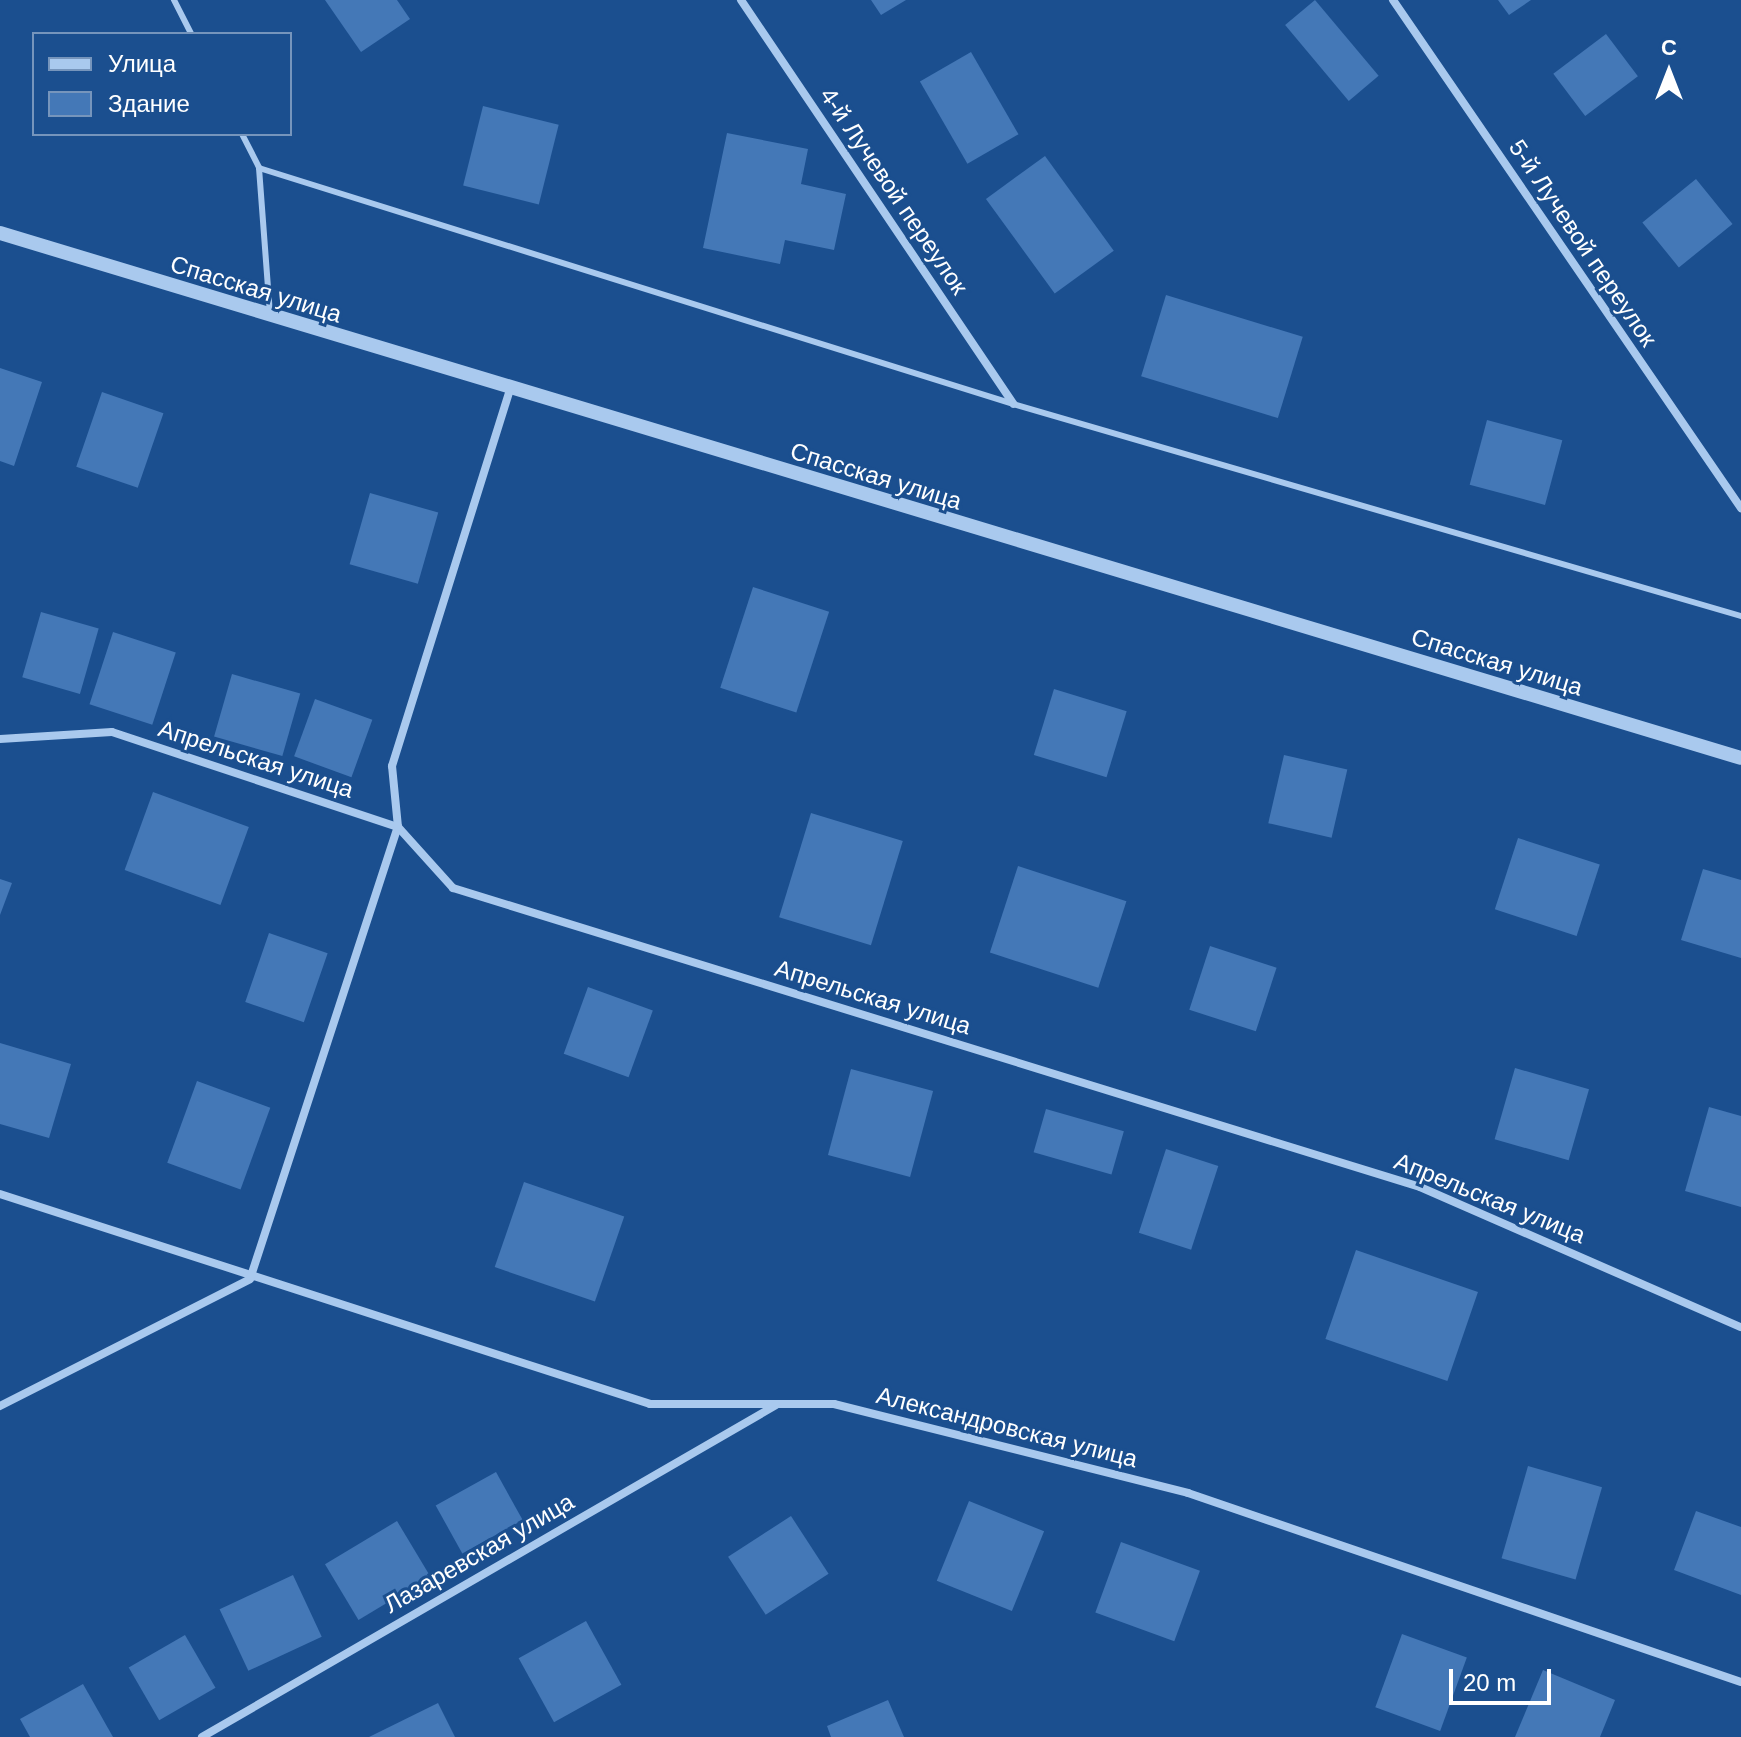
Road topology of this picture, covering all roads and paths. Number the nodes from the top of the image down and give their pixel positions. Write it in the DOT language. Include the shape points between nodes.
graph roads {
  1 [pos="174,0"];
  2 [pos="741,0"];
  3 [pos="1393,0"];
  4 [pos="190,32"];
  5 [pos="243,136"];
  6 [pos="259,168"];
  7 [pos="0,233"];
  8 [pos="270,317"];
  9 [pos="510,389"];
  10 [pos="1013,404"];
  11 [pos="1741,508"];
  12 [pos="1741,616"];
  13 [pos="0,739"];
  14 [pos="1741,758"];
  15 [pos="398,827"];
  16 [pos="0,1194"];
  17 [pos="250,1279"];
  18 [pos="1741,1327"];
  19 [pos="777,1404"];
  20 [pos="0,1406"];
  21 [pos="1741,1682"];
  22 [pos="202,1737"];
  1 -- 4 [label="lane"];
  2 -- 10 [label="street, 4-й Лучевой переулок"];
  3 -- 11 [label="street, 5-й Лучевой переулок"];
  5 -- 6 [label="lane"];
  6 -- 8 [label="lane"];
  6 -- 10 [label="lane"];
  7 -- 8 [label="street, Спасская улица"];
  8 -- 9 [label="street, Спасская улица"];
  9 -- 14 [label="street, Спасская улица"];
  9 -- 15 [label="street" via="392,766"];
  10 -- 12 [label="lane"];
  13 -- 15 [label="street, Апрельская улица" via="112,732"];
  15 -- 17 [label="street"];
  15 -- 18 [label="street, Апрельская улица" via="453,888 1420,1187"];
  16 -- 17 [label="street, Александровская улица"];
  17 -- 19 [label="street, Александровская улица" via="650,1404"];
  17 -- 20 [label="street"];
  19 -- 21 [label="street, Александровская улица" via="834,1404 1188,1493"];
  19 -- 22 [label="street, Лазаревская улица"];
}
